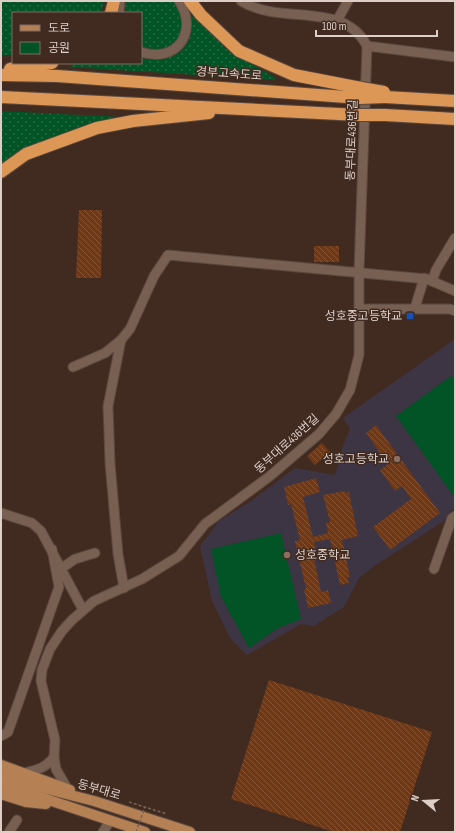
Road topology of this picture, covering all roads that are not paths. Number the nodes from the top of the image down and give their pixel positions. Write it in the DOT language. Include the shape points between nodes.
graph roads {
  1 [pos="114,1"];
  2 [pos="120,1"];
  3 [pos="179,1"];
  4 [pos="190,1"];
  5 [pos="241,1"];
  6 [pos="348,1"];
  7 [pos="250,3"];
  8 [pos="111,12"];
  9 [pos="120,12"];
  10 [pos="339,17"];
  11 [pos="367,46"];
  12 [pos="142,52"];
  13 [pos="455,57"];
  14 [pos="45,64"];
  15 [pos="1,70"];
  16 [pos="1,75"];
  17 [pos="360,93"];
  18 [pos="1,97"];
  19 [pos="455,101"];
  20 [pos="248,110"];
  21 [pos="455,119"];
  22 [pos="1,172"];
  23 [pos="455,238"];
  24 [pos="359,271"];
  25 [pos="428,280"];
  26 [pos="455,292"];
  27 [pos="415,308"];
  28 [pos="359,309"];
  29 [pos="455,311"];
  30 [pos="121,340"];
  31 [pos="73,367"];
  32 [pos="1,513"];
  33 [pos="455,516"];
  34 [pos="52,549"];
  35 [pos="95,553"];
  36 [pos="62,568"];
  37 [pos="434,569"];
  38 [pos="124,588"];
  39 [pos="82,610"];
  40 [pos="1,736"];
  41 [pos="54,757"];
  42 [pos="1,765"];
  43 [pos="24,773"];
  44 [pos="1,775"];
  45 [pos="1,784"];
  46 [pos="67,788"];
  47 [pos="1,794"];
  48 [pos="94,801"];
  49 [pos="70,808"];
  50 [pos="17,820"];
  51 [pos="110,821"];
  52 [pos="9,832"];
  53 [pos="103,832"];
  54 [pos="145,832"];
  55 [pos="190,832"];
  1 -- 8 [label="highway"];
  2 -- 9 [label="street"];
  3 -- 12 [label="street" via="187,22 177,49 162,56"];
  4 -- 17 [label="highway" via="239,51 294,75"];
  5 -- 7 [label="street"];
  6 -- 10 [label="street"];
  7 -- 10 [label="street" via="270,10"];
  10 -- 11 [label="street" via="363,36"];
  11 -- 13 [label="street"];
  11 -- 24 [label="street, 동부대로436번길"];
  14 -- 15 [label="highway"];
  16 -- 17 [label="highway, 경부고속도로"];
  17 -- 19 [label="highway, bridge"];
  18 -- 20 [label="highway"];
  20 -- 21 [label="highway, bridge"];
  20 -- 22 [label="highway" via="133,121 96,128 26,154"];
  23 -- 25 [label="street"];
  24 -- 25 [label="street"];
  24 -- 28 [label="street, 동부대로436번길"];
  24 -- 30 [label="street" via="168,255 154,276 130,329"];
  25 -- 26 [label="street"];
  25 -- 27 [label="street"];
  27 -- 28 [label="street"];
  27 -- 29 [label="street"];
  28 -- 38 [label="street, 동부대로436번길" via="359,355 354,379 344,402 328,424 291,460 205,524 179,556"];
  30 -- 31 [label="street" via="105,353"];
  30 -- 38 [label="street" via="108,406 110,463 118,554"];
  32 -- 34 [label="street" via="32,523 41,531"];
  33 -- 37 [label="street" via="452,518"];
  34 -- 36 [label="street"];
  34 -- 40 [label="street" via="58,587 8,732"];
  35 -- 36 [label="street" via="75,559"];
  36 -- 39 [label="street"];
  38 -- 39 [label="street, 동부대로436번길" via="105,595"];
  39 -- 41 [label="street, 동부대로436번길" via="55,640 42,670 42,691 56,740"];
  41 -- 43 [label="street" via="40,770"];
  41 -- 46 [label="street, 동부대로436번길" via="56,769"];
  42 -- 43 [label="main road"];
  43 -- 46 [label="main road"];
  44 -- 48 [label="main road, 동부대로"];
  45 -- 49 [label="main road, 동부대로"];
  46 -- 48 [label="main road"];
  47 -- 49 [label="main road, 동부대로" via="26,802"];
  48 -- 55 [label="main road, 동부대로"];
  49 -- 51 [label="main road, 동부대로"];
  50 -- 52 [label="street"];
  51 -- 53 [label="street"];
  51 -- 54 [label="main road, 동부대로"];
}
